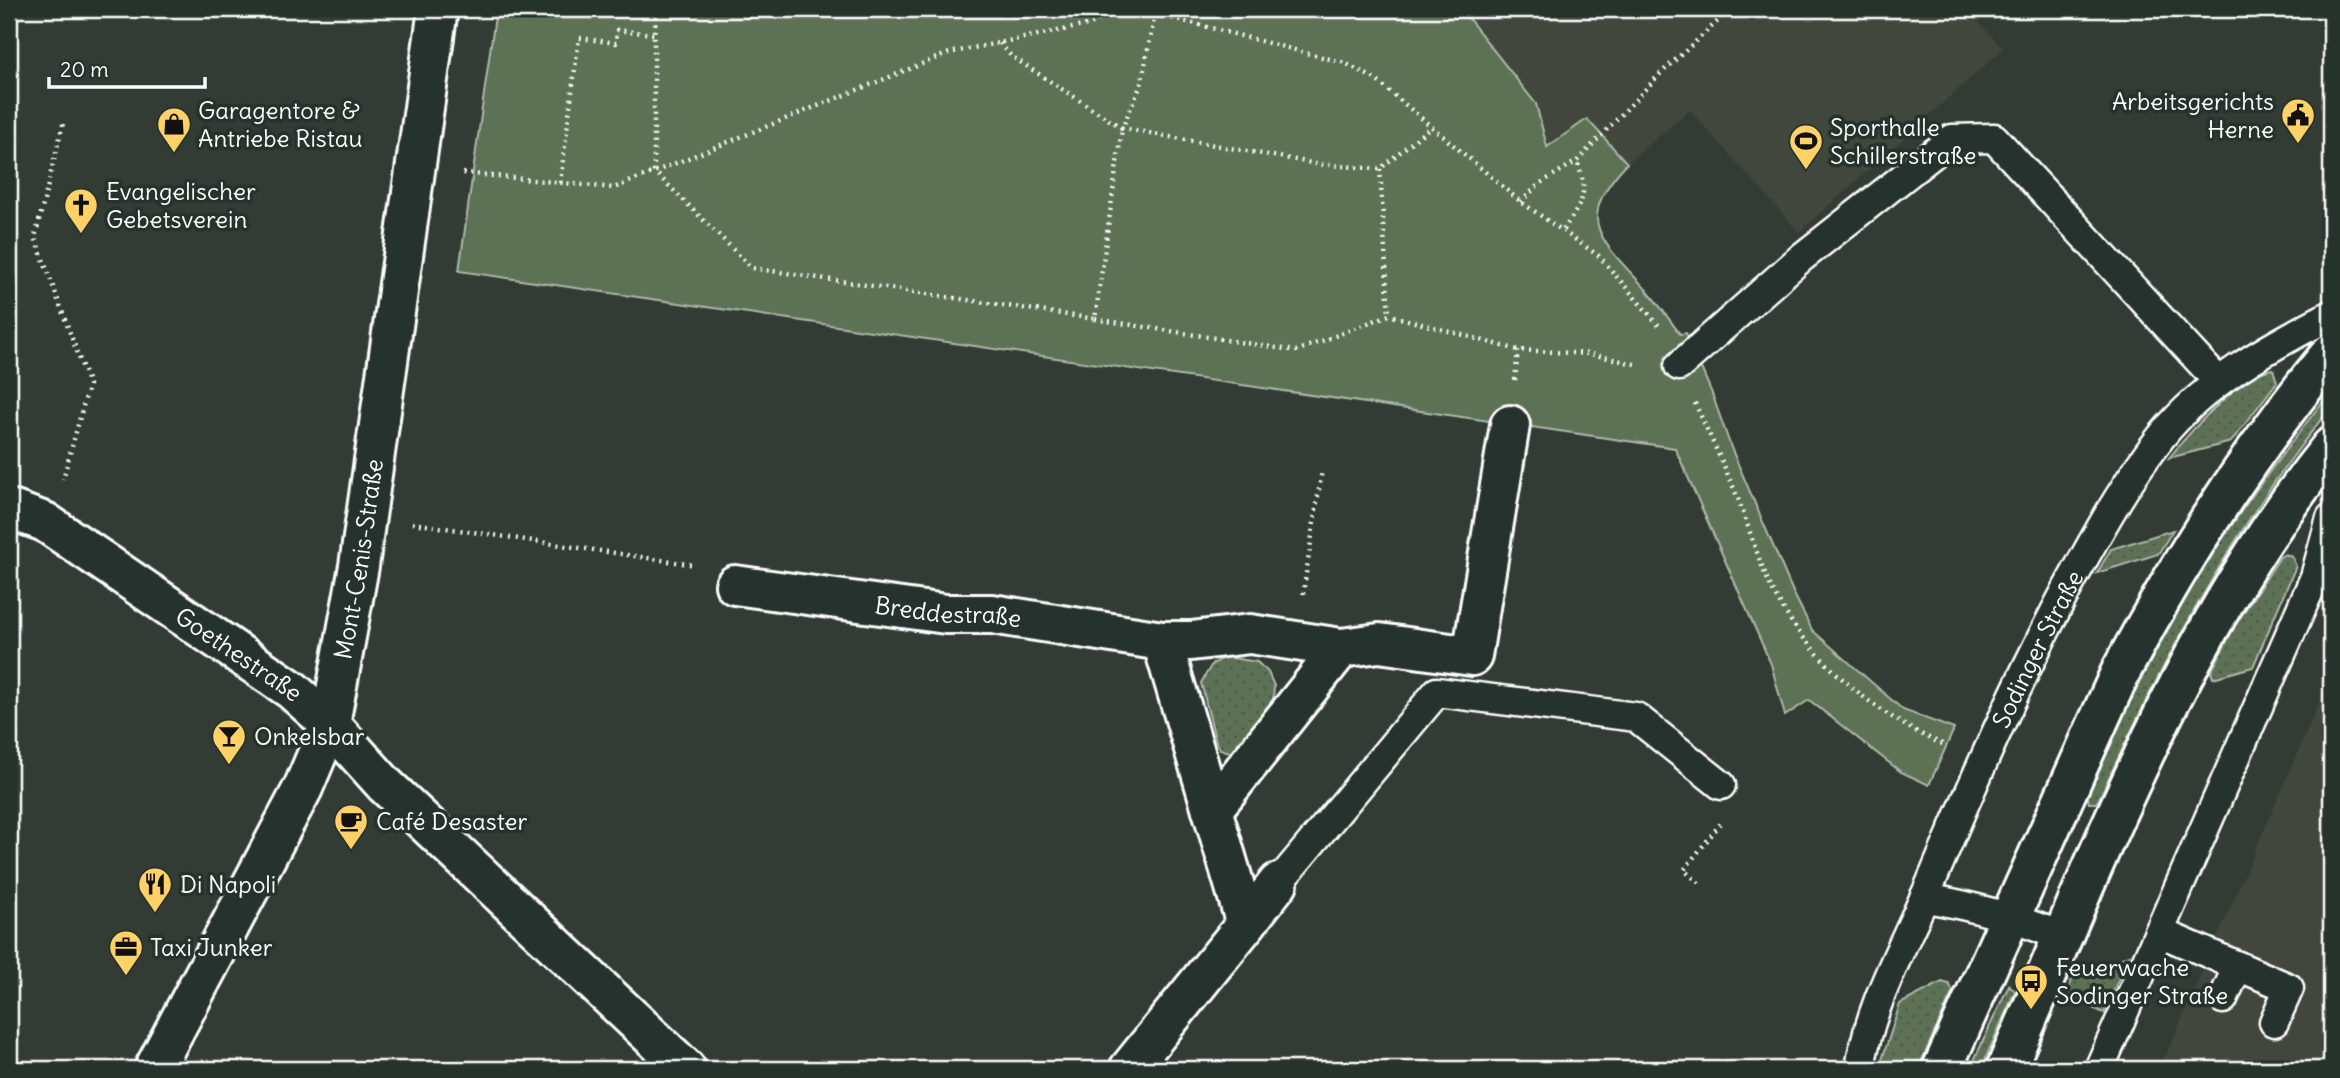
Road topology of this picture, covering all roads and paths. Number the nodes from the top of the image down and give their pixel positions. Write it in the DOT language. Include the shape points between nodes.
graph roads {
  1 [pos="438,9"];
  2 [pos="657,9"];
  3 [pos="1113,9"];
  4 [pos="1138,9"];
  5 [pos="1731,9"];
  6 [pos="1155,14"];
  7 [pos="654,34"];
  8 [pos="999,42"];
  9 [pos="63,124"];
  10 [pos="1122,128"];
  11 [pos="1429,128"];
  12 [pos="1577,161"];
  13 [pos="1380,169"];
  14 [pos="654,171"];
  15 [pos="510,178"];
  16 [pos="560,183"];
  17 [pos="1521,202"];
  18 [pos="1563,230"];
  19 [pos="1390,315"];
  20 [pos="2331,315"];
  21 [pos="1094,319"];
  22 [pos="2331,353"];
  23 [pos="1679,366"];
  24 [pos="2218,381"];
  25 [pos="1510,425"];
  26 [pos="2331,447"];
  27 [pos="1322,470"];
  28 [pos="9,509"];
  29 [pos="366,516"];
  30 [pos="2331,518"];
  31 [pos="45,522"];
  32 [pos="735,585"];
  33 [pos="1296,640"];
  34 [pos="1162,641"];
  35 [pos="1341,648"];
  36 [pos="330,723"];
  37 [pos="1983,760"];
  38 [pos="1721,785"];
  39 [pos="1212,810"];
  40 [pos="1723,821"];
  41 [pos="1279,883"];
  42 [pos="1699,883"];
  43 [pos="1924,898"];
  44 [pos="2009,916"];
  45 [pos="1246,924"];
  46 [pos="2159,932"];
  47 [pos="2064,937"];
  48 [pos="2238,966"];
  49 [pos="2223,999"];
  50 [pos="2274,1022"];
  51 [pos="154,1069"];
  52 [pos="686,1069"];
  53 [pos="1129,1069"];
  54 [pos="1860,1069"];
  55 [pos="1942,1069"];
  56 [pos="2006,1069"];
  57 [pos="2099,1069"];
  1 -- 29 [label="street, Mont-Cenis-Straße"];
  2 -- 7 [label="path"];
  3 -- 8 [label="path" via="1092,24"];
  4 -- 6 [label="path"];
  5 -- 12 [label="path" via="1659,75"];
  6 -- 10 [label="path" via="1142,85"];
  6 -- 11 [label="path" via="1345,62 1375,79"];
  7 -- 14 [label="path"];
  7 -- 16 [label="path" via="617,30 616,43 579,38"];
  8 -- 10 [label="path" via="1012,56"];
  8 -- 14 [label="path" via="925,62"];
  9 -- 31 [label="path" via="35,237 89,385 65,476"];
  10 -- 13 [label="path" via="1317,164"];
  10 -- 21 [label="path"];
  11 -- 13 [label="path"];
  11 -- 17 [label="path"];
  12 -- 17 [label="path" via="1539,184"];
  12 -- 18 [label="path" via="1585,184 1583,201"];
  13 -- 19 [label="path"];
  14 -- 16 [label="path" via="614,188"];
  14 -- 21 [label="path" via="752,268"];
  15 -- 16 [label="path"];
  17 -- 18 [label="path"];
  18 -- 23 [label="path" via="1599,256 1663,330"];
  19 -- 21 [label="path" via="1296,351"];
  19 -- 23 [label="path" via="1518,350 1591,354 1648,367"];
  20 -- 24 [label="lane, Sodinger Straße"];
  22 -- 44 [label="street" via="2250,456 2154,608"];
  23 -- 24 [label="lane" via="1801,258 1952,139 1994,138"];
  23 -- 37 [label="path" via="1773,591 1802,636 1858,693 1914,733"];
  24 -- 37 [label="lane, Sodinger Straße" via="2161,437 2107,516 2037,642"];
  25 -- 35 [label="street, Breddestraße" via="1472,656 1379,643"];
  26 -- 47 [label="street" via="2216,616 2166,709"];
  27 -- 33 [label="path"];
  28 -- 31 [label="street, Goethestraße"];
  29 -- 32 [label="path" via="728,570"];
  29 -- 36 [label="street, Mont-Cenis-Straße"];
  30 -- 46 [label="lane" via="2315,577"];
  31 -- 36 [label="street, Goethestraße" via="269,673"];
  32 -- 34 [label="street, Breddestraße" via="946,614 992,614"];
  33 -- 34 [label="street, Breddestraße" via="1250,634"];
  33 -- 35 [label="street, Breddestraße"];
  34 -- 39 [label="street"];
  35 -- 39 [label="street"];
  36 -- 51 [label="street, Mont-Cenis-Straße" via="303,788"];
  36 -- 52 [label="street, Goethestraße" via="385,785"];
  37 -- 43 [label="lane, Sodinger Straße"];
  38 -- 41 [label="lane" via="1636,717 1437,692"];
  39 -- 45 [label="street"];
  40 -- 42 [label="path" via="1684,870"];
  41 -- 45 [label="street"];
  43 -- 44 [label="lane"];
  43 -- 54 [label="lane, Sodinger Straße" via="1885,990"];
  44 -- 47 [label="lane"];
  44 -- 55 [label="street"];
  45 -- 53 [label="street"];
  46 -- 48 [label="lane"];
  46 -- 57 [label="lane"];
  47 -- 56 [label="street"];
  48 -- 49 [label="lane"];
  48 -- 50 [label="lane" via="2289,989"];
}
